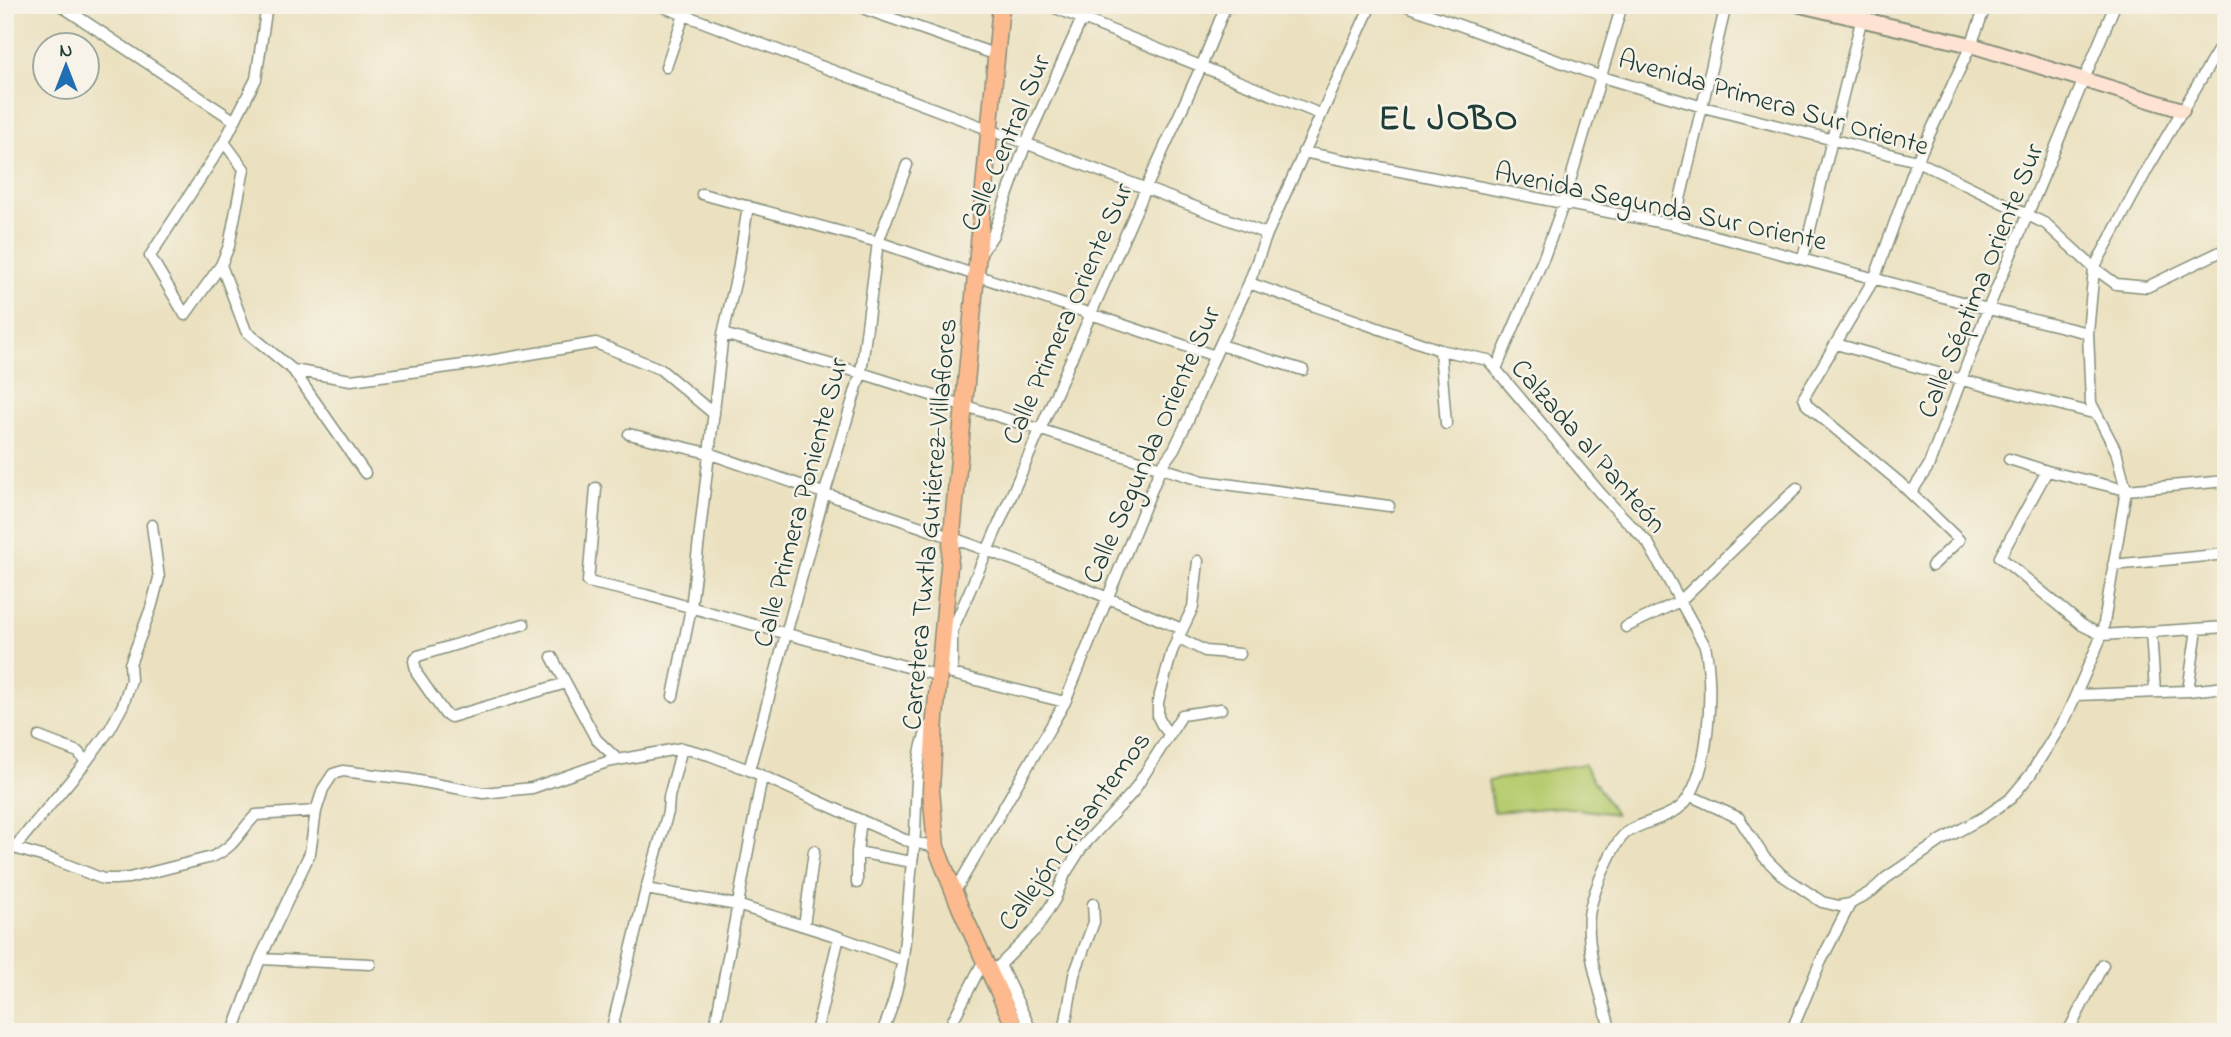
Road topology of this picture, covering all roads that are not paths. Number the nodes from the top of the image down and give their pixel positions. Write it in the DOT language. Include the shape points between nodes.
graph roads {
  1 [pos="60,5"];
  2 [pos="267,5"];
  3 [pos="658,5"];
  4 [pos="1001,5"];
  5 [pos="1048,5"];
  6 [pos="1088,5"];
  7 [pos="1226,5"];
  8 [pos="1371,5"];
  9 [pos="1404,5"];
  10 [pos="1622,5"];
  11 [pos="1727,5"];
  12 [pos="1801,5"];
  13 [pos="1986,5"];
  14 [pos="2115,5"];
  15 [pos="865,7"];
  16 [pos="1863,13"];
  17 [pos="684,15"];
  18 [pos="1082,19"];
  19 [pos="2226,37"];
  20 [pos="1971,45"];
  21 [pos="997,55"];
  22 [pos="666,67"];
  23 [pos="1201,67"];
  24 [pos="1602,77"];
  25 [pos="2084,80"];
  26 [pos="1703,107"];
  27 [pos="2182,110"];
  28 [pos="1320,114"];
  29 [pos="235,121"];
  30 [pos="990,130"];
  31 [pos="1832,140"];
  32 [pos="225,142"];
  33 [pos="1026,143"];
  34 [pos="1303,152"];
  35 [pos="1917,160"];
  36 [pos="907,165"];
  37 [pos="1146,188"];
  38 [pos="702,194"];
  39 [pos="983,205"];
  40 [pos="1563,205"];
  41 [pos="748,206"];
  42 [pos="1001,214"];
  43 [pos="2029,215"];
  44 [pos="1674,225"];
  45 [pos="1267,234"];
  46 [pos="878,242"];
  47 [pos="2226,249"];
  48 [pos="978,258"];
  49 [pos="1803,258"];
  50 [pos="221,265"];
  51 [pos="2094,268"];
  52 [pos="977,276"];
  53 [pos="1875,277"];
  54 [pos="1249,283"];
  55 [pos="1989,309"];
  56 [pos="1092,314"];
  57 [pos="2088,333"];
  58 [pos="723,334"];
  59 [pos="1836,344"];
  60 [pos="1220,345"];
  61 [pos="1440,350"];
  62 [pos="1215,356"];
  63 [pos="1496,369"];
  64 [pos="293,370"];
  65 [pos="1303,370"];
  66 [pos="861,373"];
  67 [pos="1962,380"];
  68 [pos="964,408"];
  69 [pos="714,414"];
  70 [pos="2097,414"];
  71 [pos="1446,424"];
  72 [pos="1040,431"];
  73 [pos="629,434"];
  74 [pos="708,453"];
  75 [pos="2009,459"];
  76 [pos="1161,467"];
  77 [pos="2047,471"];
  78 [pos="365,473"];
  79 [pos="2226,481"];
  80 [pos="596,488"];
  81 [pos="1797,488"];
  82 [pos="2126,491"];
  83 [pos="1910,493"];
  84 [pos="824,495"];
  85 [pos="1388,506"];
  86 [pos="152,525"];
  87 [pos="953,538"];
  88 [pos="987,550"];
  89 [pos="2226,554"];
  90 [pos="1198,561"];
  91 [pos="2113,565"];
  92 [pos="1932,566"];
  93 [pos="1107,597"];
  94 [pos="1680,601"];
  95 [pos="691,608"];
  96 [pos="524,624"];
  97 [pos="1626,627"];
  98 [pos="2226,627"];
  99 [pos="2197,629"];
  100 [pos="948,632"];
  101 [pos="2151,632"];
  102 [pos="1180,633"];
  103 [pos="786,635"];
  104 [pos="2102,635"];
  105 [pos="1240,654"];
  106 [pos="552,657"];
  107 [pos="946,675"];
  108 [pos="566,683"];
  109 [pos="2226,687"];
  110 [pos="2188,691"];
  111 [pos="2155,692"];
  112 [pos="2077,695"];
  113 [pos="673,696"];
  114 [pos="1065,702"];
  115 [pos="1221,709"];
  116 [pos="935,718"];
  117 [pos="1170,735"];
  118 [pos="39,737"];
  119 [pos="682,748"];
  120 [pos="618,760"];
  121 [pos="86,762"];
  122 [pos="749,770"];
  123 [pos="762,776"];
  124 [pos="1690,796"];
  125 [pos="316,811"];
  126 [pos="862,820"];
  127 [pos="916,842"];
  128 [pos="936,847"];
  129 [pos="9,848"];
  130 [pos="814,851"];
  131 [pos="857,852"];
  132 [pos="912,862"];
  133 [pos="857,883"];
  134 [pos="646,889"];
  135 [pos="954,893"];
  136 [pos="1093,904"];
  137 [pos="1850,904"];
  138 [pos="737,905"];
  139 [pos="804,926"];
  140 [pos="839,937"];
  141 [pos="260,959"];
  142 [pos="902,960"];
  143 [pos="370,964"];
  144 [pos="2103,965"];
  145 [pos="991,966"];
  146 [pos="714,1030"];
  147 [pos="1791,1031"];
  148 [pos="233,1032"];
  149 [pos="611,1032"];
  150 [pos="732,1032"];
  151 [pos="816,1032"];
  152 [pos="882,1032"];
  153 [pos="947,1032"];
  154 [pos="1017,1032"];
  155 [pos="1032,1032"];
  156 [pos="1058,1032"];
  157 [pos="1611,1032"];
  158 [pos="2068,1032"];
  1 -- 29 [label="street"];
  2 -- 29 [label="street" via="256,79"];
  3 -- 17 [label="street"];
  4 -- 21 [label="main road, Carretera Tuxtla Gutiérrez-Villaflores"];
  5 -- 18 [label="street"];
  6 -- 18 [label="street, Calle Central Sur"];
  7 -- 23 [label="street, Calle Primera Oriente Sur"];
  8 -- 28 [label="street, Calle Segunda Oriente Sur"];
  9 -- 24 [label="street, Avenida Primera Sur Oriente"];
  10 -- 24 [label="street"];
  11 -- 26 [label="street"];
  12 -- 16 [label="street"];
  13 -- 20 [label="street"];
  14 -- 25 [label="street, Calle Séptima Oriente Sur"];
  15 -- 21 [label="street"];
  16 -- 20 [label="street"];
  16 -- 31 [label="street"];
  17 -- 22 [label="street"];
  17 -- 30 [label="street"];
  18 -- 23 [label="street"];
  18 -- 33 [label="street, Calle Central Sur"];
  19 -- 27 [label="street"];
  20 -- 25 [label="street"];
  20 -- 35 [label="street"];
  21 -- 30 [label="main road, Carretera Tuxtla Gutiérrez-Villaflores"];
  23 -- 28 [label="street"];
  23 -- 37 [label="street, Calle Primera Oriente Sur"];
  24 -- 26 [label="street, Avenida Primera Sur Oriente"];
  24 -- 40 [label="street"];
  25 -- 27 [label="street"];
  25 -- 43 [label="street, Calle Séptima Oriente Sur"];
  26 -- 31 [label="street, Avenida Primera Sur Oriente"];
  26 -- 44 [label="street"];
  27 -- 51 [label="street"];
  28 -- 34 [label="street, Calle Segunda Oriente Sur"];
  29 -- 32 [label="street"];
  30 -- 33 [label="street"];
  30 -- 39 [label="main road, Carretera Tuxtla Gutiérrez-Villaflores"];
  31 -- 35 [label="street, Avenida Primera Sur Oriente"];
  31 -- 49 [label="street"];
  32 -- 50 [label="street" via="244,169"];
  32 -- 50 [label="street" via="150,256 185,316"];
  33 -- 37 [label="street"];
  33 -- 42 [label="street, Calle Central Sur"];
  34 -- 40 [label="street, Avenida Segunda Sur Oriente"];
  34 -- 45 [label="street, Calle Segunda Oriente Sur"];
  35 -- 43 [label="street, Avenida Primera Sur Oriente"];
  35 -- 53 [label="street"];
  36 -- 46 [label="street, Calle Primera Poniente Sur"];
  37 -- 45 [label="street"];
  37 -- 56 [label="street, Calle Primera Oriente Sur"];
  38 -- 41 [label="street"];
  39 -- 42 [label="street"];
  39 -- 48 [label="main road, Carretera Tuxtla Gutiérrez-Villaflores"];
  40 -- 44 [label="street, Avenida Segunda Sur Oriente"];
  40 -- 63 [label="street"];
  41 -- 46 [label="street"];
  41 -- 58 [label="street"];
  42 -- 48 [label="street, Calle Central Sur"];
  43 -- 51 [label="street, Avenida Primera Sur Oriente" via="2046,224"];
  43 -- 55 [label="street, Calle Séptima Oriente Sur"];
  44 -- 49 [label="street, Avenida Segunda Sur Oriente"];
  45 -- 54 [label="street, Calle Segunda Oriente Sur"];
  46 -- 52 [label="street"];
  46 -- 66 [label="street, Calle Primera Poniente Sur"];
  47 -- 51 [label="street, Avenida Primera Sur Oriente" via="2147,287 2116,284"];
  48 -- 52 [label="main road, Carretera Tuxtla Gutiérrez-Villaflores"];
  49 -- 53 [label="street, Avenida Segunda Sur Oriente"];
  50 -- 64 [label="street" via="246,331"];
  51 -- 57 [label="street"];
  52 -- 56 [label="street"];
  52 -- 68 [label="main road, Carretera Tuxtla Gutiérrez-Villaflores"];
  53 -- 55 [label="street, Avenida Segunda Sur Oriente"];
  53 -- 59 [label="street"];
  54 -- 60 [label="street, Calle Segunda Oriente Sur"];
  54 -- 61 [label="street, Calzada al Panteón"];
  55 -- 57 [label="street, Avenida Segunda Sur Oriente"];
  55 -- 67 [label="street, Calle Séptima Oriente Sur"];
  56 -- 62 [label="street"];
  56 -- 72 [label="street, Calle Primera Oriente Sur"];
  57 -- 70 [label="street" via="2091,403"];
  58 -- 66 [label="street"];
  58 -- 69 [label="street"];
  59 -- 67 [label="street"];
  59 -- 83 [label="street" via="1804,402"];
  60 -- 62 [label="street, Calle Segunda Oriente Sur"];
  60 -- 65 [label="street"];
  61 -- 63 [label="street, Calzada al Panteón" via="1488,360"];
  61 -- 71 [label="street"];
  62 -- 76 [label="street, Calle Segunda Oriente Sur" via="1179,439"];
  63 -- 94 [label="street, Calzada al Panteón" via="1648,543"];
  64 -- 69 [label="street" via="351,380 596,343 660,369"];
  64 -- 78 [label="street"];
  66 -- 68 [label="street"];
  66 -- 84 [label="street, Calle Primera Poniente Sur"];
  67 -- 70 [label="street"];
  67 -- 83 [label="street, Calle Séptima Oriente Sur" via="1928,467"];
  68 -- 72 [label="street"];
  68 -- 87 [label="main road, Carretera Tuxtla Gutiérrez-Villaflores"];
  69 -- 74 [label="street"];
  70 -- 82 [label="street" via="2116,451"];
  72 -- 76 [label="street"];
  72 -- 88 [label="street, Calle Primera Oriente Sur"];
  73 -- 74 [label="street"];
  74 -- 84 [label="street"];
  74 -- 95 [label="street"];
  75 -- 77 [label="street"];
  76 -- 85 [label="street" via="1203,481"];
  76 -- 93 [label="street, Calle Segunda Oriente Sur"];
  77 -- 82 [label="street"];
  77 -- 104 [label="street" via="2000,557 2082,625"];
  79 -- 82 [label="street"];
  80 -- 95 [label="street" via="587,582"];
  81 -- 94 [label="street"];
  82 -- 91 [label="street"];
  83 -- 92 [label="street" via="1959,540"];
  84 -- 87 [label="street"];
  84 -- 103 [label="street, Calle Primera Poniente Sur"];
  86 -- 121 [label="street" via="159,578 130,664 131,680 110,729"];
  87 -- 88 [label="street"];
  87 -- 100 [label="main road, Carretera Tuxtla Gutiérrez-Villaflores"];
  88 -- 93 [label="street"];
  88 -- 100 [label="street, Calle Primera Oriente Sur"];
  89 -- 91 [label="street"];
  90 -- 102 [label="street, Callejón Crisantemos" via="1193,607"];
  91 -- 104 [label="street"];
  93 -- 102 [label="street"];
  93 -- 114 [label="street, Calle Segunda Oriente Sur"];
  94 -- 97 [label="street"];
  94 -- 124 [label="street, Calzada al Panteón" via="1708,660 1708,732"];
  95 -- 103 [label="street"];
  95 -- 113 [label="street"];
  96 -- 108 [label="street" via="418,656 414,661 417,674 445,715 452,717"];
  98 -- 99 [label="street"];
  99 -- 101 [label="street"];
  99 -- 110 [label="street"];
  100 -- 107 [label="main road, Carretera Tuxtla Gutiérrez-Villaflores"];
  101 -- 104 [label="street"];
  101 -- 111 [label="street"];
  102 -- 105 [label="street" via="1205,650"];
  102 -- 117 [label="street, Callejón Crisantemos" via="1158,702 1158,717"];
  103 -- 107 [label="street"];
  103 -- 122 [label="street, Calle Primera Poniente Sur"];
  104 -- 112 [label="street"];
  106 -- 108 [label="street"];
  107 -- 114 [label="street"];
  107 -- 116 [label="main road, Carretera Tuxtla Gutiérrez-Villaflores"];
  108 -- 120 [label="street" via="596,739"];
  109 -- 110 [label="street"];
  110 -- 111 [label="street"];
  111 -- 112 [label="street"];
  112 -- 137 [label="street" via="2049,747 2010,799"];
  114 -- 135 [label="street, Calle Segunda Oriente Sur"];
  115 -- 117 [label="street" via="1182,715"];
  116 -- 127 [label="street" via="925,731 919,756"];
  116 -- 128 [label="main road, Carretera Tuxtla Gutiérrez-Villaflores" via="931,790"];
  117 -- 145 [label="street, Callejón Crisantemos" via="1133,792 1082,847 1036,929"];
  118 -- 121 [label="street" via="78,752"];
  119 -- 120 [label="street"];
  119 -- 122 [label="street"];
  119 -- 134 [label="street"];
  120 -- 125 [label="street" via="533,788 483,793 343,771 333,774"];
  121 -- 129 [label="street"];
  122 -- 123 [label="street"];
  123 -- 126 [label="street"];
  123 -- 138 [label="street"];
  124 -- 137 [label="street" via="1739,818 1764,857 1804,891 1822,902"];
  124 -- 157 [label="street" via="1679,809 1627,831 1607,862 1589,914 1592,956"];
  125 -- 129 [label="street" via="256,815 234,844 212,857 130,878 103,878"];
  125 -- 141 [label="street" via="310,853"];
  126 -- 127 [label="street"];
  126 -- 131 [label="street"];
  127 -- 128 [label="street"];
  127 -- 132 [label="street"];
  128 -- 135 [label="main road, Carretera Tuxtla Gutiérrez-Villaflores"];
  130 -- 139 [label="street"];
  131 -- 132 [label="street"];
  131 -- 133 [label="street"];
  132 -- 142 [label="street"];
  134 -- 138 [label="street"];
  134 -- 149 [label="street"];
  135 -- 145 [label="main road, Carretera Tuxtla Gutiérrez-Villaflores"];
  136 -- 156 [label="street" via="1094,922 1074,975 1065,1027"];
  137 -- 147 [label="street"];
  138 -- 139 [label="street"];
  138 -- 146 [label="street"];
  139 -- 140 [label="street"];
  140 -- 142 [label="street"];
  140 -- 151 [label="street"];
  141 -- 143 [label="street"];
  141 -- 148 [label="street"];
  142 -- 152 [label="street" via="895,1000"];
  144 -- 158 [label="street"];
  145 -- 153 [label="street, Callejón Crisantemos"];
  145 -- 154 [label="main road, Carretera Tuxtla Gutiérrez-Villaflores"];
  145 -- 155 [label="street"];
  146 -- 150 [label="street"];
}
